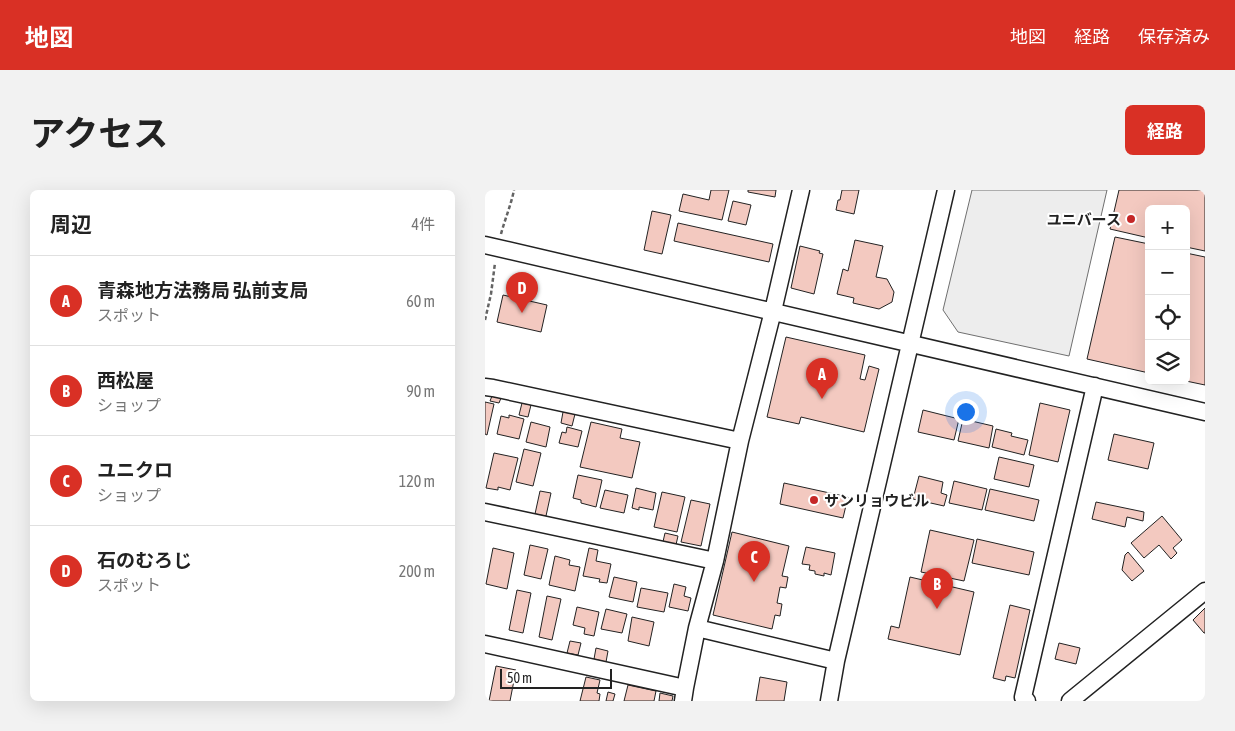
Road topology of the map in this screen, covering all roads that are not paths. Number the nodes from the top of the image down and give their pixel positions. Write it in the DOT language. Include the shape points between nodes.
graph roads {
  1 [pos="801,190"];
  2 [pos="945,190"];
  3 [pos="485,245"];
  4 [pos="773,311"];
  5 [pos="910,343"];
  6 [pos="1095,386"];
  7 [pos="485,387"];
  8 [pos="1205,412"];
  9 [pos="740,441"];
  10 [pos="485,512"];
  11 [pos="715,561"];
  12 [pos="1205,590"];
  13 [pos="697,628"];
  14 [pos="485,644"];
  15 [pos="835,661"];
  16 [pos="684,694"];
  17 [pos="829,701"];
  18 [pos="1027,701"];
  19 [pos="1070,701"];
  1 -- 4 [label="street"];
  2 -- 5 [label="street"];
  3 -- 4 [label="street"];
  4 -- 5 [label="street"];
  4 -- 9 [label="street"];
  5 -- 6 [label="street"];
  5 -- 15 [label="street"];
  6 -- 8 [label="street"];
  6 -- 18 [label="street" via="1023,697"];
  7 -- 9 [label="street"];
  9 -- 11 [label="street"];
  10 -- 11 [label="street"];
  11 -- 13 [label="street"];
  12 -- 19 [label="street"];
  13 -- 15 [label="street"];
  13 -- 16 [label="street"];
  14 -- 16 [label="street"];
  15 -- 17 [label="street"];
}
